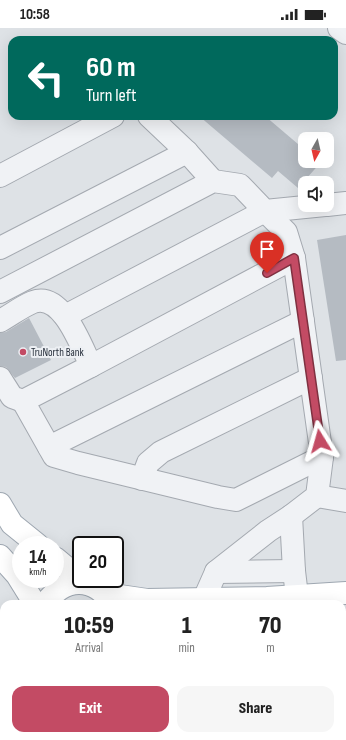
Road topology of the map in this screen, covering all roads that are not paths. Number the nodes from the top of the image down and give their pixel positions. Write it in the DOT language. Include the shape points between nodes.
graph roads {
  1 [pos="339,28"];
  2 [pos="346,33"];
  3 [pos="105,120"];
  4 [pos="153,120"];
  5 [pos="187,152"];
  6 [pos="0,176"];
  7 [pos="213,181"];
  8 [pos="346,203"];
  9 [pos="334,204"];
  10 [pos="298,208"];
  11 [pos="265,211"];
  12 [pos="0,248"];
  13 [pos="294,258"];
  14 [pos="0,292"];
  15 [pos="65,316"];
  16 [pos="0,321"];
  17 [pos="303,321"];
  18 [pos="91,366"];
  19 [pos="0,378"];
  20 [pos="311,378"];
  21 [pos="23,401"];
  22 [pos="49,447"];
  23 [pos="322,457"];
  24 [pos="142,479"];
  25 [pos="317,496"];
  26 [pos="346,501"];
  27 [pos="0,504"];
  28 [pos="291,516"];
  29 [pos="6,527"];
  30 [pos="22,536"];
  31 [pos="0,556"];
  32 [pos="64,566"];
  33 [pos="294,571"];
  34 [pos="72,572"];
  35 [pos="216,572"];
  36 [pos="72,583"];
  37 [pos="97,588"];
  38 [pos="346,593"];
  39 [pos="297,596"];
  40 [pos="109,599"];
  41 [pos="204,599"];
  42 [pos="33,600"];
  43 [pos="48,600"];
  1 -- 2 [label="street"];
  3 -- 6 [label="street"];
  4 -- 5 [label="street"];
  5 -- 7 [label="street"];
  5 -- 12 [label="street"];
  7 -- 11 [label="street" via="240,184"];
  7 -- 14 [label="street"];
  8 -- 9 [label="street"];
  10 -- 11 [label="street"];
  11 -- 13 [label="street" via="286,232"];
  11 -- 15 [label="street"];
  13 -- 17 [label="street"];
  13 -- 18 [label="street"];
  15 -- 16 [label="street" via="54,305 44,301 33,302"];
  15 -- 18 [label="street"];
  17 -- 20 [label="street"];
  17 -- 22 [label="street"];
  18 -- 21 [label="street"];
  19 -- 21 [label="street" via="12,397"];
  20 -- 23 [label="street"];
  20 -- 24 [label="street" via="161,452 148,463"];
  21 -- 22 [label="street"];
  22 -- 24 [label="street" via="54,456"];
  23 -- 24 [label="street" via="236,500"];
  23 -- 25 [label="street"];
  25 -- 26 [label="street"];
  25 -- 28 [label="street"];
  27 -- 29 [label="main road"];
  28 -- 33 [label="street"];
  28 -- 35 [label="street" via="268,530"];
  29 -- 30 [label="main road"];
  31 -- 42 [label="main road" via="17,575"];
  32 -- 34 [label="main road"];
  33 -- 35 [label="street"];
  33 -- 39 [label="street"];
  35 -- 41 [label="street"];
  36 -- 43 [label="main road" via="62,587"];
  37 -- 40 [label="main road"];
  38 -- 39 [label="main road"];
  39 -- 41 [label="main road"];
  40 -- 41 [label="main road"];
}
